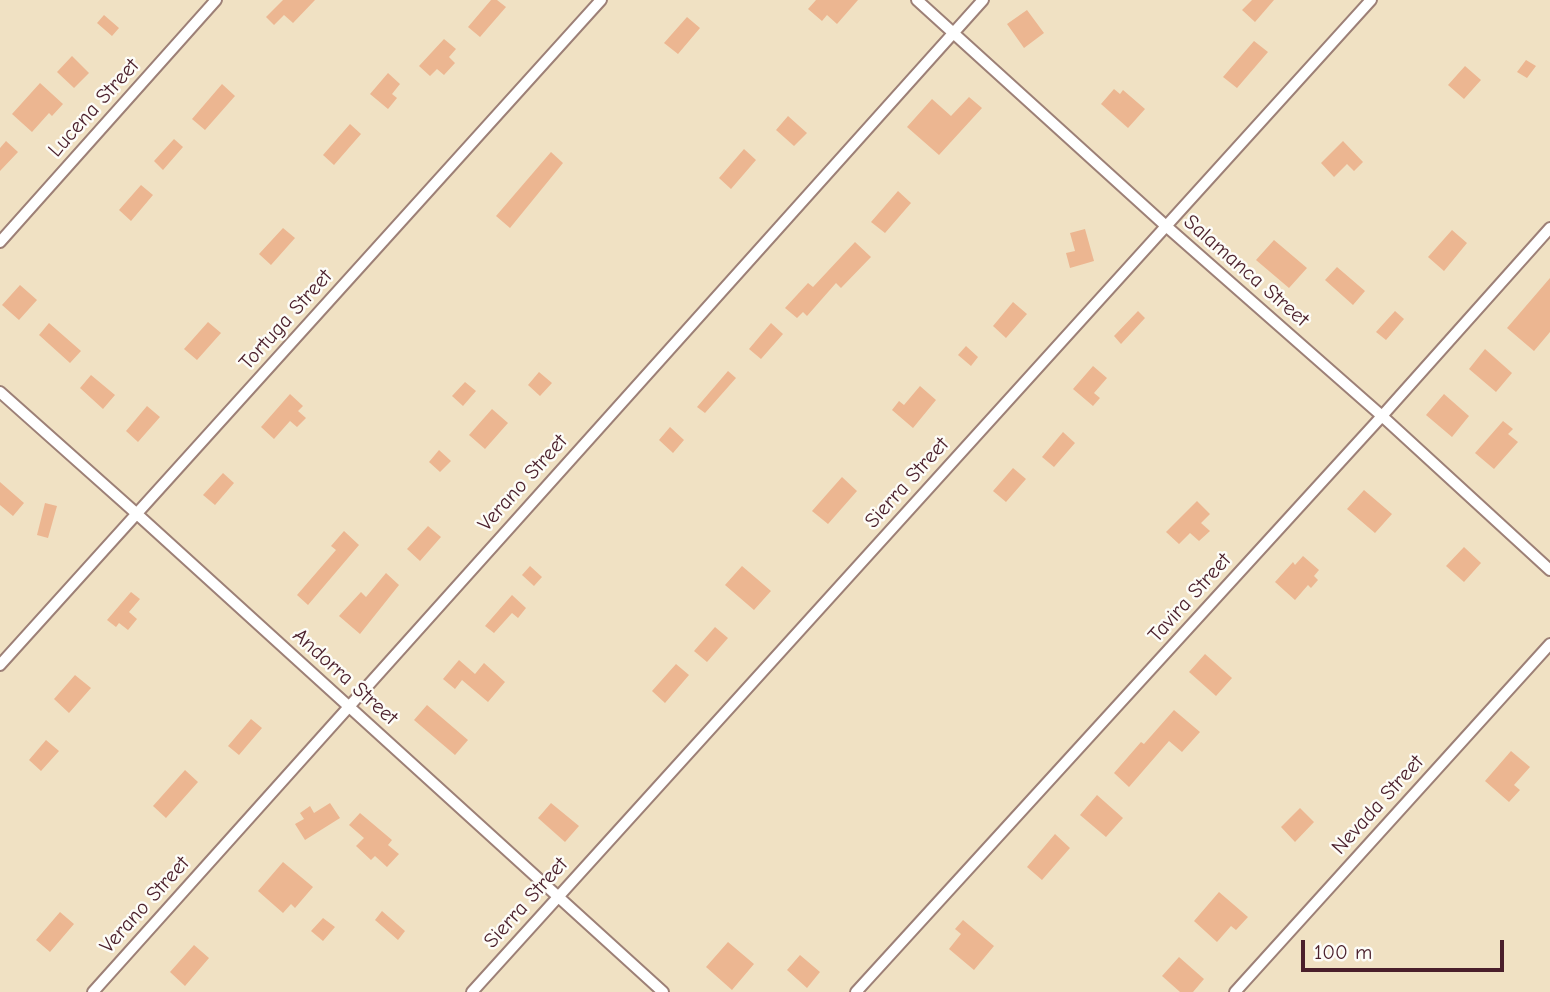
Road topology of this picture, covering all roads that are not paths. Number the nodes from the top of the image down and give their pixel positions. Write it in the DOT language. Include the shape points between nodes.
graph roads {
  1 [pos="216,0"];
  2 [pos="601,0"];
  3 [pos="917,0"];
  4 [pos="983,0"];
  5 [pos="1371,0"];
  6 [pos="954,33"];
  7 [pos="1166,226"];
  8 [pos="1550,228"];
  9 [pos="0,242"];
  10 [pos="0,393"];
  11 [pos="1382,416"];
  12 [pos="137,514"];
  13 [pos="1550,570"];
  14 [pos="1550,644"];
  15 [pos="0,665"];
  16 [pos="348,706"];
  17 [pos="558,896"];
  18 [pos="93,992"];
  19 [pos="472,992"];
  20 [pos="663,992"];
  21 [pos="856,992"];
  22 [pos="1236,992"];
  1 -- 9 [label="street, Lucena Street"];
  2 -- 12 [label="street, Tortuga Street"];
  3 -- 6 [label="street, Salamanca Street"];
  4 -- 6 [label="street, Verano Street"];
  5 -- 7 [label="street, Sierra Street"];
  6 -- 7 [label="street, Salamanca Street"];
  6 -- 16 [label="street, Verano Street"];
  7 -- 11 [label="street, Salamanca Street"];
  7 -- 17 [label="street, Sierra Street"];
  8 -- 11 [label="street, Tavira Street"];
  10 -- 12 [label="street, Andorra Street"];
  11 -- 13 [label="street, Salamanca Street"];
  11 -- 21 [label="street, Tavira Street"];
  12 -- 15 [label="street, Tortuga Street"];
  12 -- 16 [label="street, Andorra Street"];
  14 -- 22 [label="street, Nevada Street"];
  16 -- 17 [label="street, Andorra Street"];
  16 -- 18 [label="street, Verano Street"];
  17 -- 19 [label="street, Sierra Street"];
  17 -- 20 [label="street, Andorra Street"];
}
